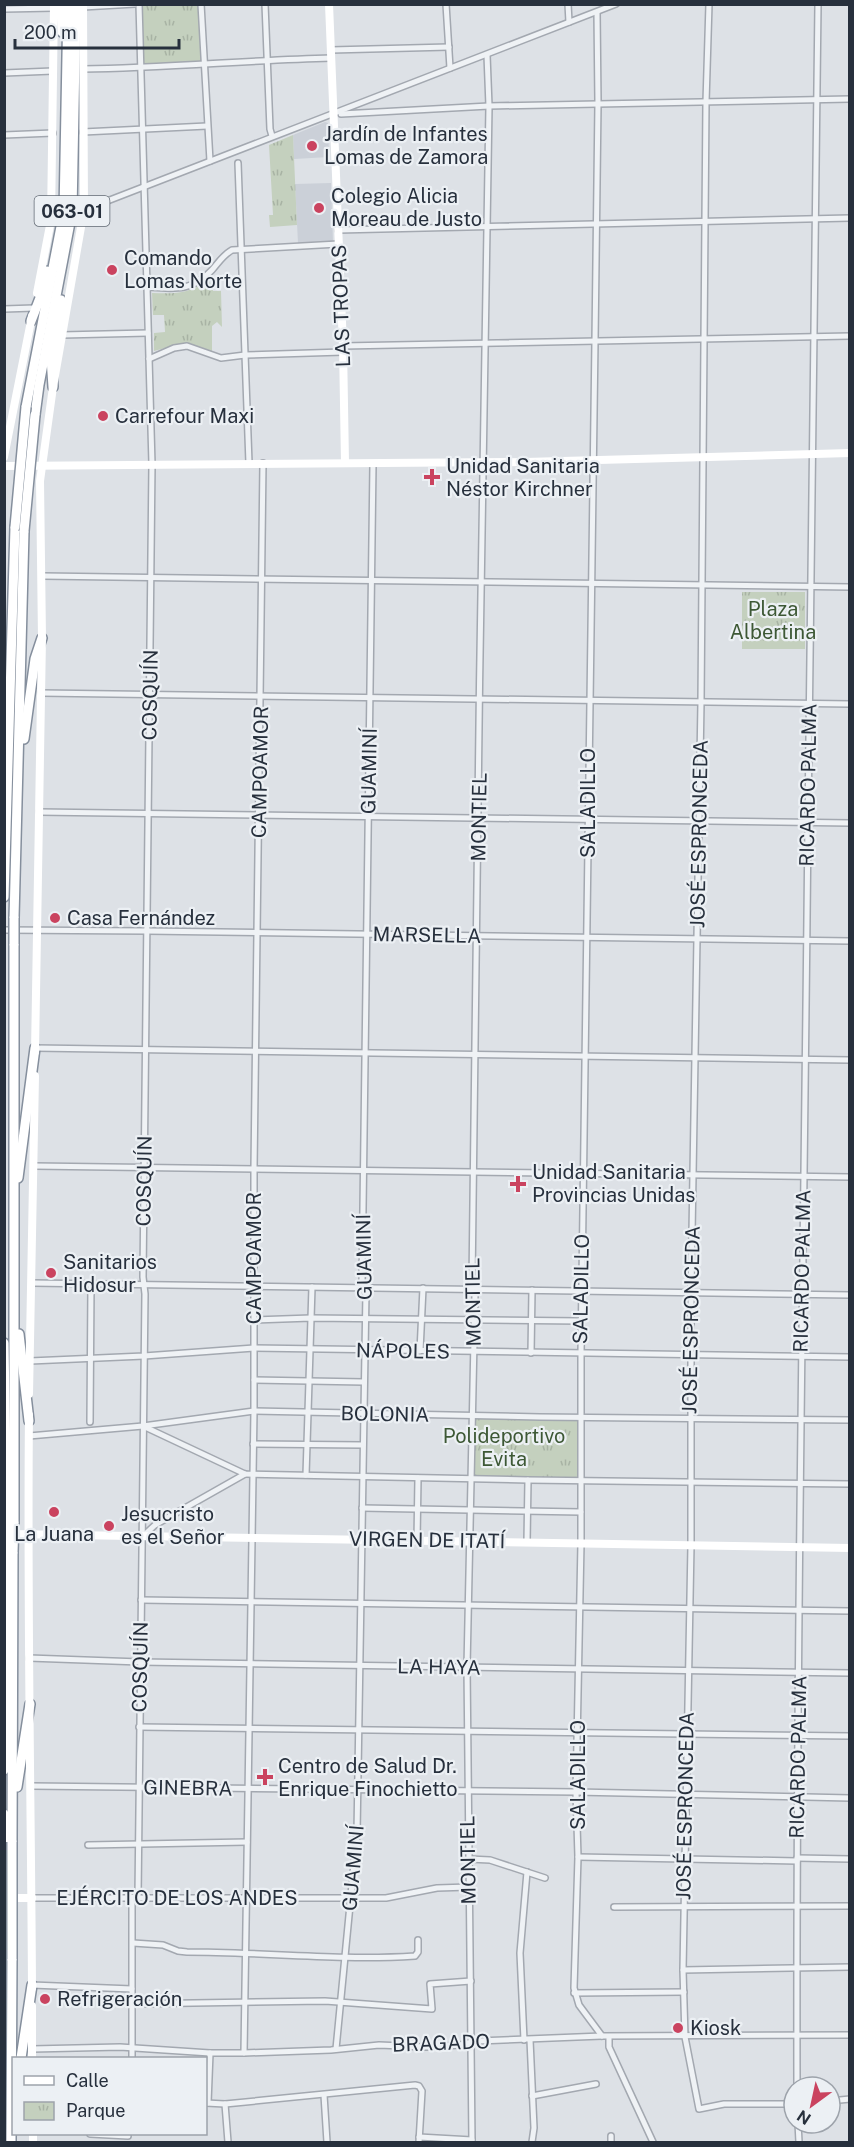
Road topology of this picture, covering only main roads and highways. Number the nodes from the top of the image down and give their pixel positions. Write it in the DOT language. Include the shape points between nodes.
graph roads {
  1 [pos="68,4"];
  2 [pos="81,5"];
  3 [pos="56,6"];
  4 [pos="83,69"];
  5 [pos="67,72"];
  6 [pos="79,130"];
  7 [pos="64,211"];
  8 [pos="65,249"];
  9 [pos="31,321"];
  10 [pos="53,387"];
  11 [pos="19,529"];
  12 [pos="42,638"];
  13 [pos="18,777"];
  14 [pos="4,789"];
  15 [pos="6,812"];
  16 [pos="4,897"];
  17 [pos="35,1048"];
  18 [pos="13,1204"];
  19 [pos="14,1291"];
  20 [pos="4,1343"];
  21 [pos="29,1421"];
  22 [pos="10,1522"];
  23 [pos="10,1552"];
  24 [pos="30,1704"];
  25 [pos="4,1770"];
  26 [pos="4,1814"];
  27 [pos="10,1840"];
  28 [pos="4,1892"];
  29 [pos="32,1985"];
  30 [pos="21,2057"];
  31 [pos="12,2142"];
  1 -- 5 [label="highway, 063-01"];
  2 -- 6 [label="highway, 063-01"];
  3 -- 5 [label="highway"];
  4 -- 6 [label="highway"];
  5 -- 7 [label="highway, 063-01"];
  6 -- 8 [label="highway, 063-01"];
  7 -- 9 [label="highway"];
  7 -- 11 [label="highway, 063-01, bridge" via="26,407"];
  8 -- 10 [label="highway" via="67,260 51,358"];
  8 -- 11 [label="highway, 063-01, bridge" via="39,385"];
  11 -- 13 [label="highway, 063-01"];
  11 -- 15 [label="highway, 063-01"];
  12 -- 13 [label="highway" via="35,658"];
  13 -- 18 [label="highway, 063-01, bridge"];
  14 -- 15 [label="highway"];
  15 -- 16 [label="highway, 063-01"];
  17 -- 18 [label="highway"];
  18 -- 19 [label="highway, 063-01"];
  19 -- 21 [label="highway"];
  19 -- 22 [label="highway, 063-01"];
  20 -- 22 [label="highway, 063-01"];
  22 -- 23 [label="highway, 063-01, bridge"];
  23 -- 25 [label="highway, 063-01"];
  23 -- 27 [label="highway, 063-01"];
  24 -- 27 [label="highway"];
  26 -- 27 [label="highway, 063-01"];
  27 -- 28 [label="highway, 063-01"];
  27 -- 31 [label="highway, 063-01, bridge"];
  29 -- 30 [label="highway"];
}
